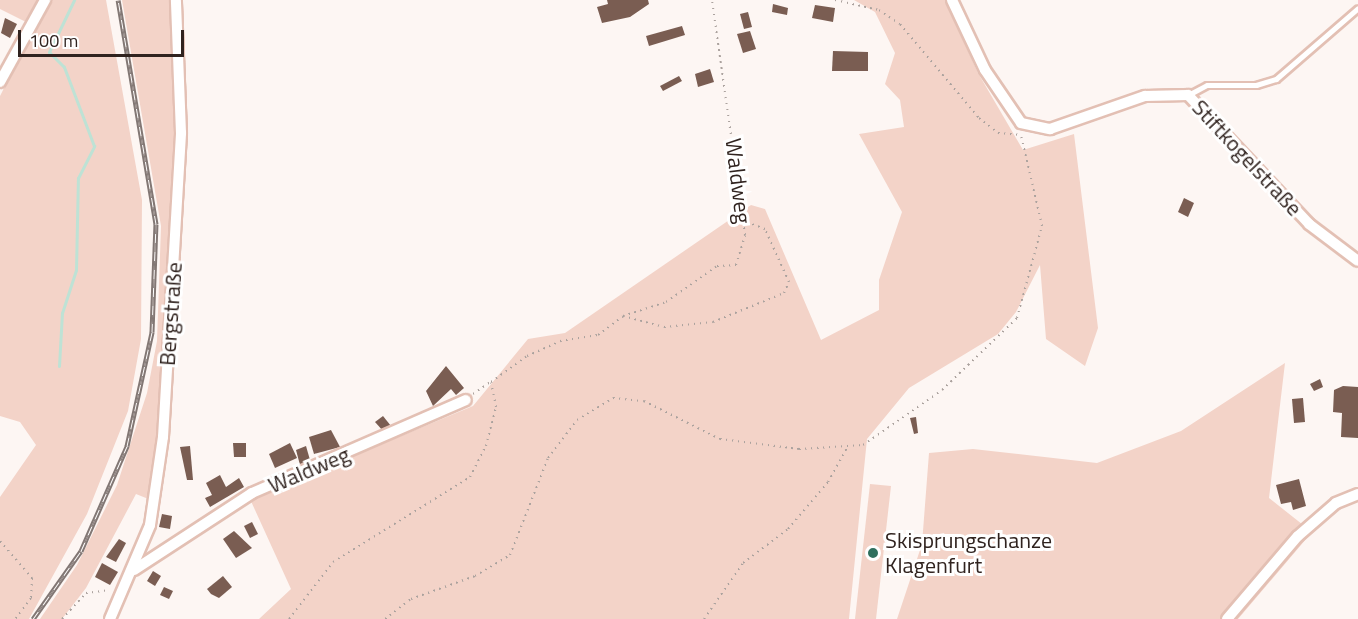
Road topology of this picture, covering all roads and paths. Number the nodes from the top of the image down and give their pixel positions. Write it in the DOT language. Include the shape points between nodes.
graph roads {
  1 [pos="45,0"];
  2 [pos="176,0"];
  3 [pos="712,0"];
  4 [pos="836,0"];
  5 [pos="952,0"];
  6 [pos="1358,8"];
  7 [pos="0,82"];
  8 [pos="1188,95"];
  9 [pos="1021,123"];
  10 [pos="1020,135"];
  11 [pos="743,221"];
  12 [pos="1358,261"];
  13 [pos="623,316"];
  14 [pos="491,382"];
  15 [pos="466,400"];
  16 [pos="848,446"];
  17 [pos="1358,494"];
  18 [pos="0,542"];
  19 [pos="134,570"];
  20 [pos="124,586"];
  21 [pos="15,619"];
  22 [pos="62,619"];
  23 [pos="110,619"];
  24 [pos="289,619"];
  25 [pos="385,619"];
  26 [pos="704,619"];
  27 [pos="1227,619"];
  1 -- 7 [label="street"];
  2 -- 19 [label="street, Bergstraße" via="181,133 163,437 150,525"];
  3 -- 11 [label="path, Waldweg"];
  4 -- 10 [label="path" via="879,10 900,24 979,118 998,133"];
  5 -- 9 [label="street" via="984,70"];
  6 -- 8 [label="lane" via="1276,79 1256,85 1207,85"];
  8 -- 9 [label="street, Stiftkogelstraße" via="1145,96 1057,128"];
  8 -- 12 [label="street, Stiftkogelstraße" via="1309,224"];
  9 -- 10 [label="path"];
  10 -- 16 [label="path" via="1042,226 1017,318 942,390 863,445"];
  11 -- 13 [label="path, Waldweg" via="745,235 736,265 717,266 666,302"];
  11 -- 13 [label="path" via="765,229 789,282 784,293 713,322 664,327"];
  13 -- 14 [label="path, Waldweg" via="598,335 560,341 527,356"];
  14 -- 15 [label="path, Waldweg"];
  14 -- 24 [label="path" via="496,407 486,446 470,477 333,562"];
  15 -- 19 [label="street, Waldweg" via="252,494"];
  16 -- 25 [label="path" via="799,449 720,439 644,401 613,398 577,420 548,458 510,555 475,576 411,599"];
  16 -- 26 [label="path" via="828,482 788,529 743,563"];
  17 -- 27 [label="street" via="1336,503 1298,536"];
  18 -- 21 [label="path" via="32,578 31,598"];
  19 -- 20 [label="street, Bergstraße"];
  20 -- 22 [label="path" via="87,593"];
  20 -- 23 [label="street, Bergstraße"];
}
